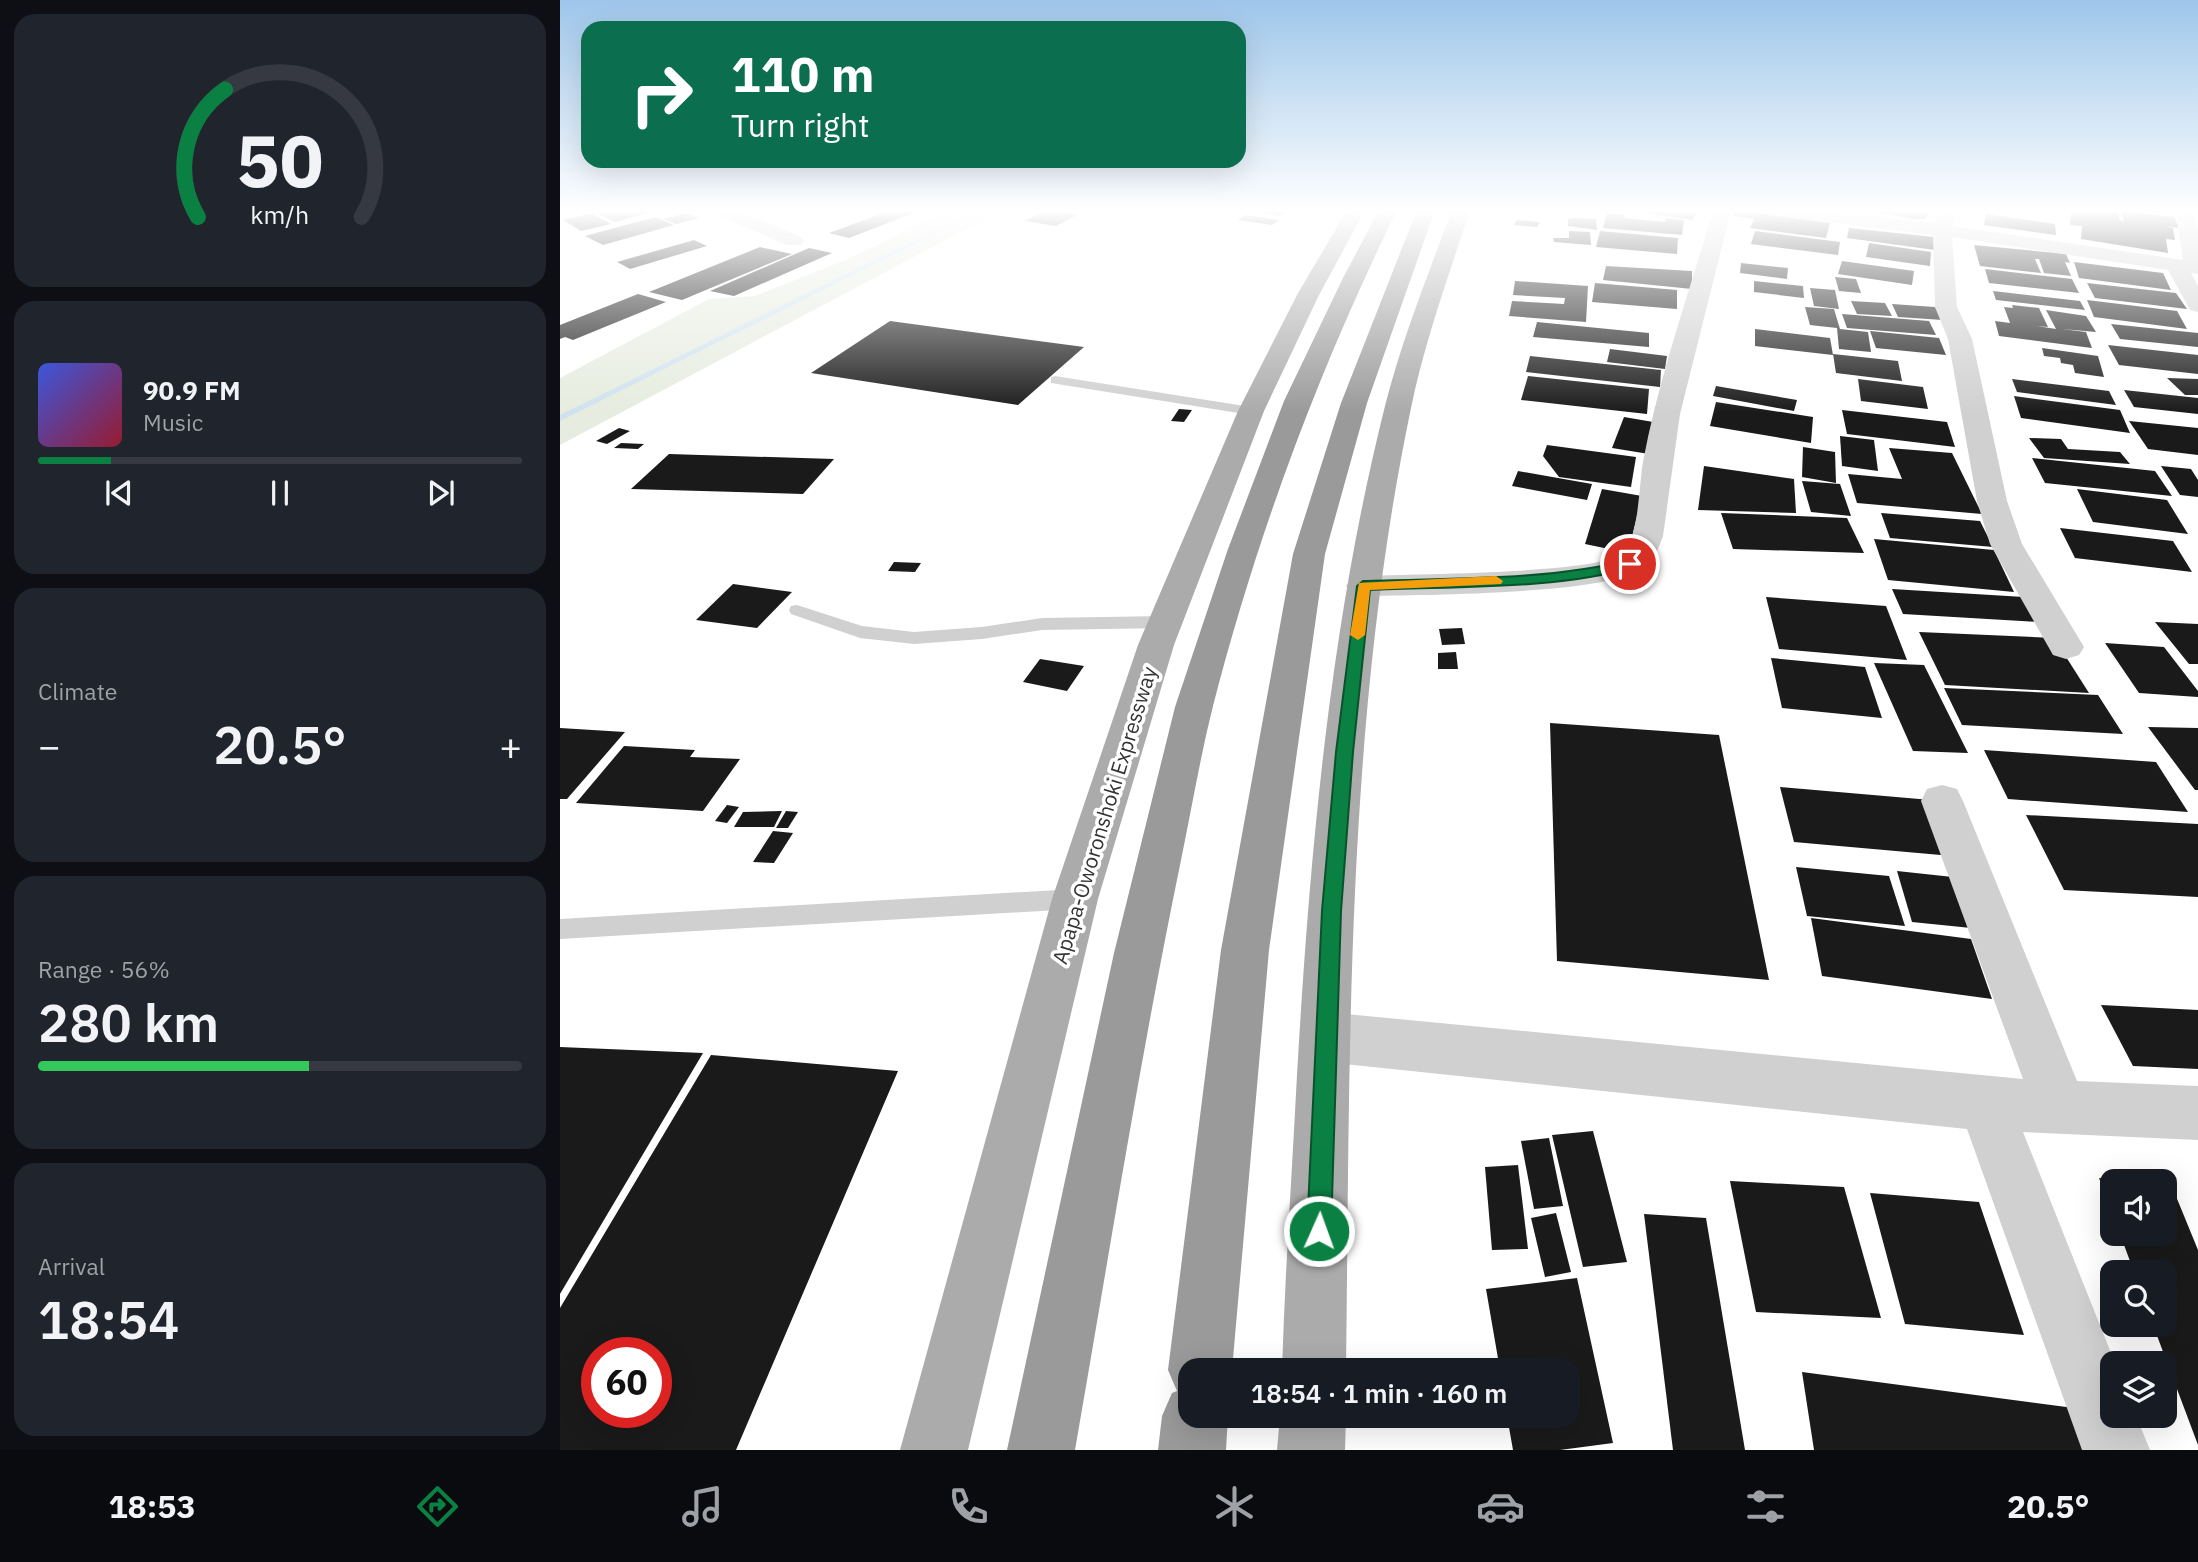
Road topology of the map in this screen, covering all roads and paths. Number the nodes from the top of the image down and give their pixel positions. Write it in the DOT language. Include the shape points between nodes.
graph roads {
  1 [pos="1318,278"];
  2 [pos="1353,278"];
  3 [pos="1399,278"];
  4 [pos="1439,278"];
  5 [pos="1703,278"];
  6 [pos="1946,278"];
  7 [pos="2192,278"];
  8 [pos="2198,305"];
  9 [pos="1055,380"];
  10 [pos="1251,411"];
  11 [pos="1363,586"];
  12 [pos="797,610"];
  13 [pos="1165,622"];
  14 [pos="2066,647"];
  15 [pos="1942,800"];
  16 [pos="1075,899"];
  17 [pos="560,929"];
  18 [pos="1325,1037"];
  19 [pos="1985,1104"];
  20 [pos="2060,1107"];
  21 [pos="2198,1113"];
  22 [pos="1201,1358"];
  23 [pos="1314,1358"];
  24 [pos="1194,1428"];
  25 [pos="1312,1428"];
  26 [pos="934,1450"];
  27 [pos="1041,1450"];
  28 [pos="1192,1450"];
  29 [pos="1311,1450"];
  30 [pos="2116,1450"];
  1 -- 10 [label="main road, Apapa-Oworonshoki Expressway"];
  2 -- 27 [label="highway" via="1297,401 1194,707 1138,953"];
  3 -- 22 [label="highway" via="1308,554 1245,950"];
  4 -- 11 [label="main road" via="1399,404"];
  5 -- 11 [label="street" via="1659,450 1645,550 1630,564 1604,571 1497,580"];
  6 -- 14 [label="street" via="1946,307 1959,339 1992,501 2006,544"];
  7 -- 8 [label="street"];
  9 -- 10 [label="lane"];
  10 -- 13 [label="main road, Apapa-Oworonshoki Expressway"];
  11 -- 18 [label="main road" via="1344,752"];
  12 -- 13 [label="lane" via="860,632 914,638 1042,624"];
  13 -- 16 [label="main road, Apapa-Oworonshoki Expressway"];
  15 -- 20 [label="street"];
  16 -- 17 [label="lane"];
  16 -- 26 [label="main road, Apapa-Oworonshoki Expressway"];
  18 -- 19 [label="street"];
  18 -- 23 [label="main road"];
  19 -- 20 [label="street"];
  19 -- 30 [label="street"];
  20 -- 21 [label="street"];
  24 -- 28 [label="highway"];
  25 -- 29 [label="main road"];
}
